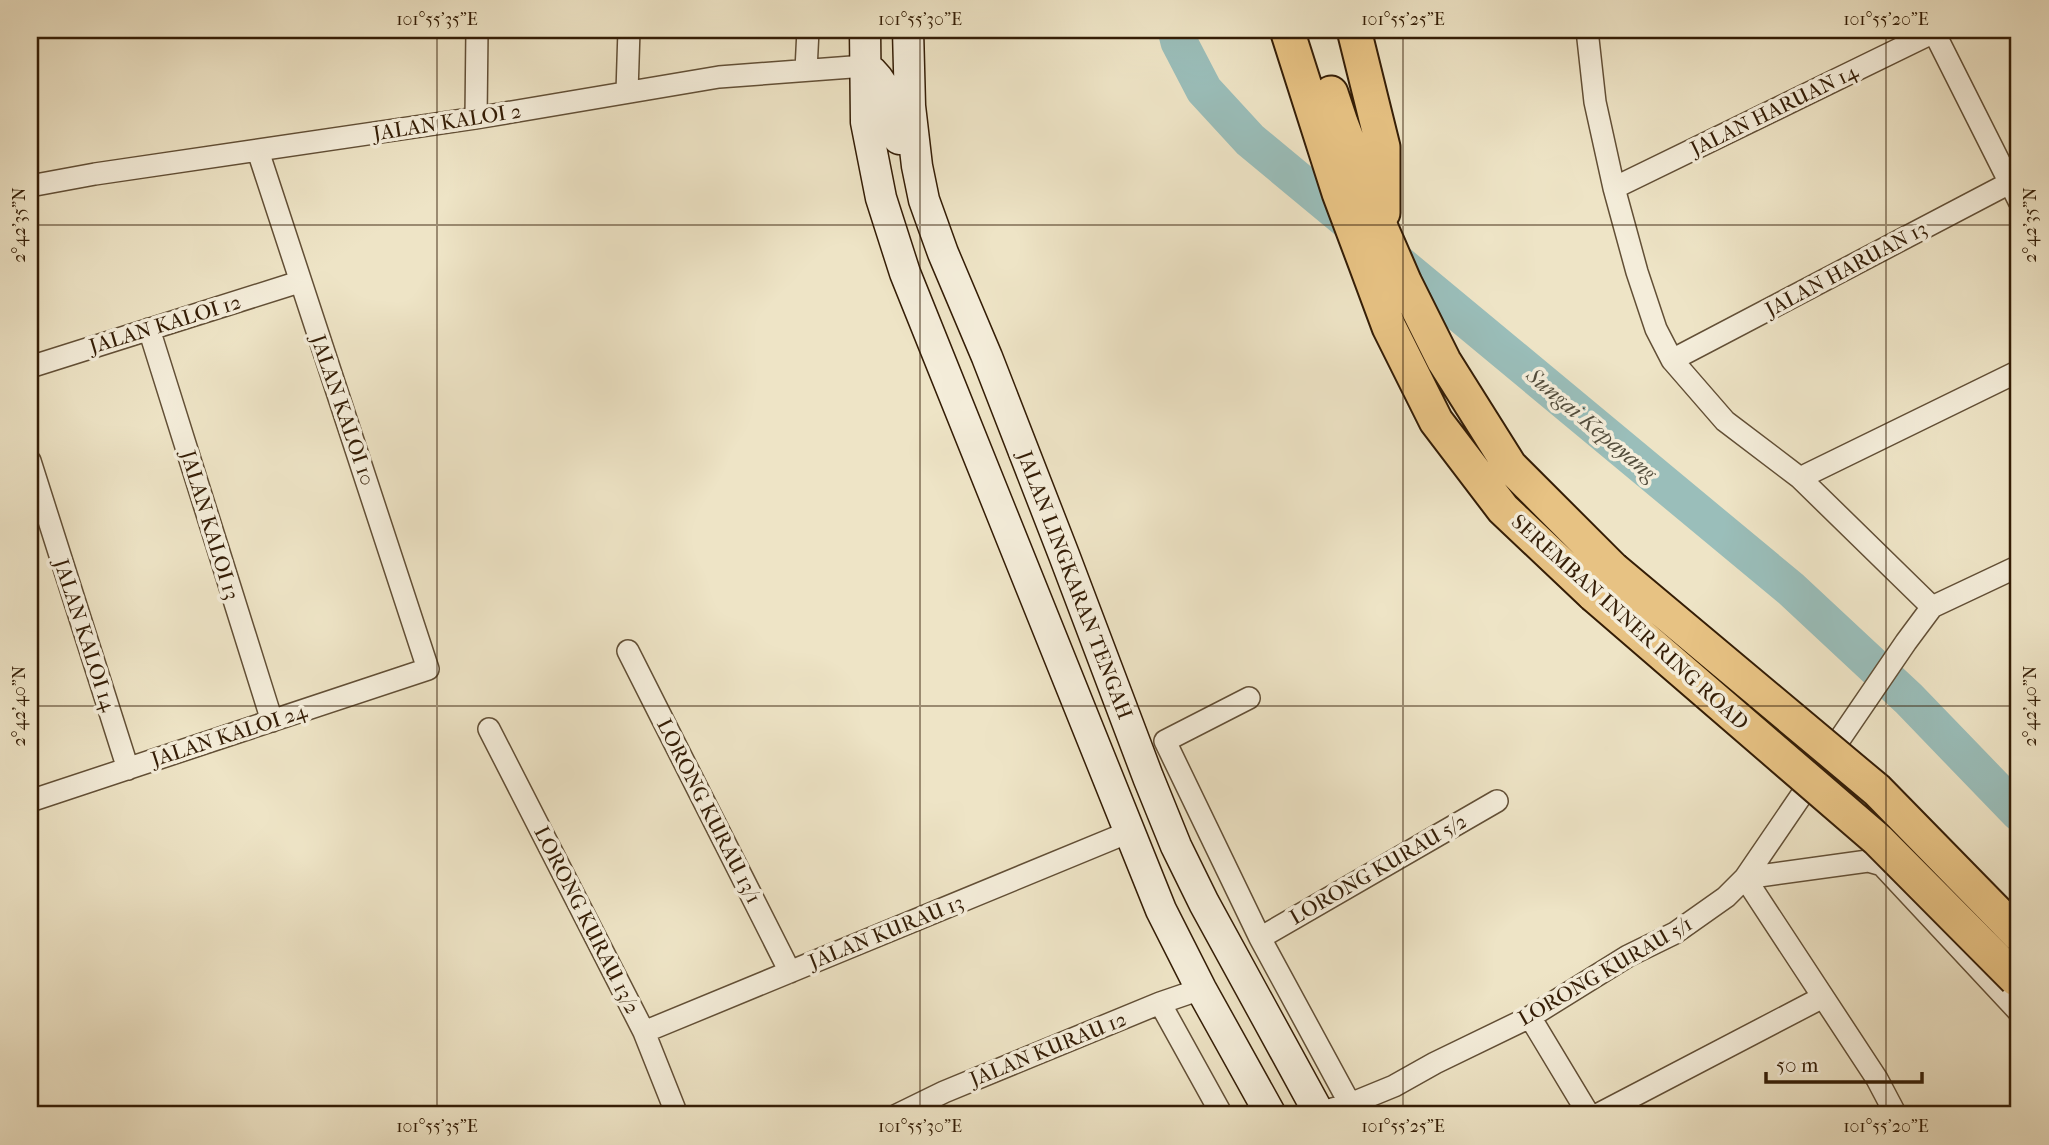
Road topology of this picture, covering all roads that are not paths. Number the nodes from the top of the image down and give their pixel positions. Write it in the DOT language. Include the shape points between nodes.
graph roads {
  1 [pos="477,30"];
  2 [pos="629,30"];
  3 [pos="808,30"];
  4 [pos="865,30"];
  5 [pos="887,30"];
  6 [pos="908,30"];
  7 [pos="1287,30"];
  8 [pos="1311,30"];
  9 [pos="1354,30"];
  10 [pos="1587,30"];
  11 [pos="1934,31"];
  12 [pos="865,66"];
  13 [pos="806,70"];
  14 [pos="627,92"];
  15 [pos="476,118"];
  16 [pos="1329,123"];
  17 [pos="258,151"];
  18 [pos="30,187"];
  19 [pos="2016,187"];
  20 [pos="1614,188"];
  21 [pos="924,200"];
  22 [pos="1382,230"];
  23 [pos="299,282"];
  24 [pos="149,329"];
  25 [pos="1672,360"];
  26 [pos="30,366"];
  27 [pos="2019,371"];
  28 [pos="30,461"];
  29 [pos="1800,478"];
  30 [pos="2019,566"];
  31 [pos="1932,607"];
  32 [pos="628,651"];
  33 [pos="428,669"];
  34 [pos="1249,698"];
  35 [pos="272,721"];
  36 [pos="489,729"];
  37 [pos="128,769"];
  38 [pos="30,801"];
  39 [pos="1497,801"];
  40 [pos="1129,832"];
  41 [pos="1745,878"];
  42 [pos="2019,935"];
  43 [pos="1260,938"];
  44 [pos="790,972"];
  45 [pos="2019,983"];
  46 [pos="1201,989"];
  47 [pos="1823,997"];
  48 [pos="1160,1003"];
  49 [pos="2019,1012"];
  50 [pos="1530,1017"];
  51 [pos="644,1032"];
  52 [pos="1350,1104"];
  53 [pos="1319,1114"];
  54 [pos="677,1115"];
  55 [pos="897,1115"];
  56 [pos="1222,1115"];
  57 [pos="1271,1115"];
  58 [pos="1589,1115"];
  59 [pos="1597,1115"];
  60 [pos="1896,1115"];
  1 -- 15 [label="street"];
  2 -- 14 [label="street"];
  3 -- 13 [label="street"];
  4 -- 12 [label="street, JALAN LINGKARAN TENGAH"];
  5 -- 12 [label="street" via="883,53"];
  6 -- 21 [label="street, JALAN LINGKARAN TENGAH" via="910,106"];
  7 -- 16 [label="main road, SEREMBAN INNER RING ROAD"];
  8 -- 16 [label="main road, SEREMBAN INNER RING ROAD"];
  9 -- 22 [label="main road" via="1383,146"];
  10 -- 20 [label="street" via="1595,102"];
  11 -- 19 [label="street"];
  11 -- 20 [label="street, JALAN HARUAN 14"];
  12 -- 13 [label="street, JALAN KALOI 2"];
  12 -- 21 [label="street" via="879,77 886,91 903,159"];
  12 -- 40 [label="street, JALAN LINGKARAN TENGAH" via="866,122 881,198 905,273"];
  13 -- 14 [label="street, JALAN KALOI 2" via="719,77"];
  14 -- 15 [label="street, JALAN KALOI 2"];
  15 -- 17 [label="street, JALAN KALOI 2"];
  16 -- 22 [label="main road, SEREMBAN INNER RING ROAD"];
  16 -- 45 [label="main road, SEREMBAN INNER RING ROAD, bridge" via="1339,193 1389,327 1436,421 1503,509 1594,595 1878,839"];
  17 -- 18 [label="street, JALAN KALOI 2"];
  17 -- 23 [label="street, JALAN KALOI 10"];
  19 -- 25 [label="street, JALAN HARUAN 13"];
  20 -- 25 [label="street" via="1656,330"];
  21 -- 53 [label="street, JALAN LINGKARAN TENGAH" via="1176,846"];
  22 -- 42 [label="main road, SEREMBAN INNER RING ROAD, bridge" via="1444,361 1510,466 1613,569 1877,790"];
  23 -- 24 [label="street, JALAN KALOI 12"];
  23 -- 33 [label="street, JALAN KALOI 10"];
  24 -- 26 [label="street, JALAN KALOI 12"];
  24 -- 35 [label="street, JALAN KALOI 13"];
  25 -- 29 [label="street" via="1725,421"];
  27 -- 29 [label="street"];
  28 -- 37 [label="street, JALAN KALOI 14"];
  29 -- 31 [label="street"];
  30 -- 31 [label="street"];
  31 -- 41 [label="street, LORONG KURAU 5/1"];
  32 -- 44 [label="street, LORONG KURAU 13/1"];
  33 -- 35 [label="street, JALAN KALOI 24"];
  34 -- 43 [label="street" via="1165,741"];
  35 -- 37 [label="street, JALAN KALOI 24"];
  36 -- 51 [label="street, LORONG KURAU 13/2"];
  37 -- 38 [label="street, JALAN KALOI 24"];
  39 -- 43 [label="street, LORONG KURAU 5/2"];
  40 -- 44 [label="street, JALAN KURAU 13"];
  40 -- 46 [label="street, JALAN LINGKARAN TENGAH"];
  41 -- 47 [label="street"];
  41 -- 49 [label="street" via="1876,862"];
  41 -- 50 [label="street, LORONG KURAU 5/1" via="1675,933 1628,956"];
  43 -- 52 [label="street"];
  44 -- 51 [label="street, JALAN KURAU 13"];
  46 -- 48 [label="street, JALAN KURAU 12"];
  46 -- 57 [label="street, JALAN LINGKARAN TENGAH"];
  47 -- 59 [label="street"];
  47 -- 60 [label="street"];
  48 -- 55 [label="street, JALAN KURAU 12"];
  48 -- 56 [label="street"];
  50 -- 52 [label="street, LORONG KURAU 5/1"];
  50 -- 58 [label="street"];
  51 -- 54 [label="street, LORONG KURAU 13/2"];
  52 -- 53 [label="street, LORONG KURAU 5/1"];
}
